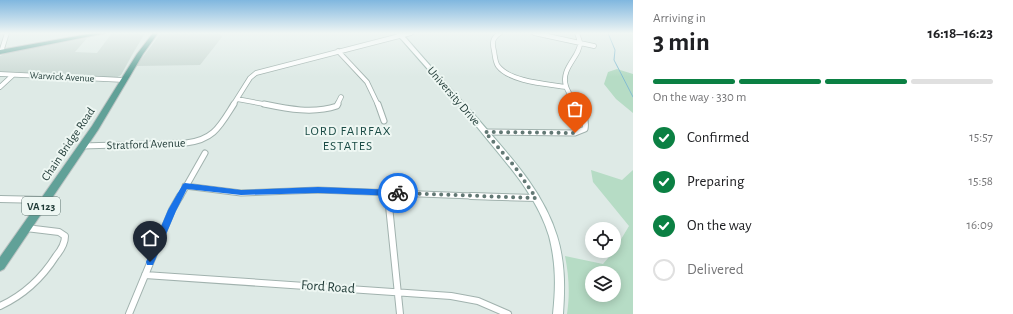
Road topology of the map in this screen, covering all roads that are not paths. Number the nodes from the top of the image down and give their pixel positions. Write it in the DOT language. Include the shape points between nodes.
graph roads {
  1 [pos="16,48"];
  2 [pos="19,48"];
  3 [pos="143,48"];
  4 [pos="145,48"];
  5 [pos="350,48"];
  6 [pos="411,48"];
  7 [pos="493,48"];
  8 [pos="578,48"];
  9 [pos="0,51"];
  10 [pos="338,51"];
  11 [pos="140,54"];
  12 [pos="0,74"];
  13 [pos="13,75"];
  14 [pos="124,80"];
  15 [pos="0,87"];
  16 [pos="566,87"];
  17 [pos="341,97"];
  18 [pos="237,99"];
  19 [pos="384,121"];
  20 [pos="485,132"];
  21 [pos="82,146"];
  22 [pos="205,153"];
  23 [pos="185,186"];
  24 [pos="388,193"];
  25 [pos="536,198"];
  26 [pos="0,199"];
  27 [pos="45,200"];
  28 [pos="26,228"];
  29 [pos="0,266"];
  30 [pos="145,275"];
  31 [pos="398,292"];
  32 [pos="0,306"];
  33 [pos="129,314"];
  34 [pos="400,314"];
  35 [pos="508,314"];
  36 [pos="558,314"];
  1 -- 9 [label="main road"];
  2 -- 9 [label="main road"];
  3 -- 11 [label="main road, Chain Bridge Road / VA 123"];
  4 -- 11 [label="main road, Chain Bridge Road / VA 123"];
  5 -- 10 [label="street, Stratford Avenue"];
  6 -- 20 [label="street, University Drive"];
  7 -- 16 [label="street" via="498,65 503,72 522,79"];
  8 -- 16 [label="street" via="566,75"];
  10 -- 18 [label="street, Stratford Avenue" via="259,71 250,78"];
  10 -- 19 [label="street" via="368,82"];
  11 -- 14 [label="main road, Chain Bridge Road / VA 123"];
  12 -- 13 [label="street, Warwick Avenue"];
  13 -- 14 [label="street, Warwick Avenue"];
  13 -- 15 [label="street"];
  14 -- 21 [label="main road, Chain Bridge Road / VA 123"];
  16 -- 20 [label="street" via="586,119 587,126 584,131"];
  17 -- 18 [label="street" via="337,106 325,110 300,111"];
  18 -- 21 [label="street, Stratford Avenue" via="217,130 202,140 168,144"];
  20 -- 25 [label="street, University Drive" via="515,167"];
  21 -- 27 [label="main road, Chain Bridge Road / VA 123"];
  22 -- 23 [label="street"];
  23 -- 24 [label="street" via="241,193 318,190"];
  23 -- 30 [label="street" via="172,210"];
  24 -- 25 [label="street"];
  24 -- 31 [label="street"];
  25 -- 36 [label="street, University Drive" via="550,227 559,261 561,296"];
  26 -- 27 [label="street"];
  27 -- 28 [label="main road, Chain Bridge Road / VA 123"];
  28 -- 29 [label="main road, Chain Bridge Road / VA 123"];
  28 -- 32 [label="street" via="59,232 65,236 63,247 44,275 8,303"];
  30 -- 31 [label="street, Ford Road"];
  30 -- 33 [label="street"];
  31 -- 34 [label="street"];
  31 -- 35 [label="street, Ford Road" via="464,297 489,304"];
}
